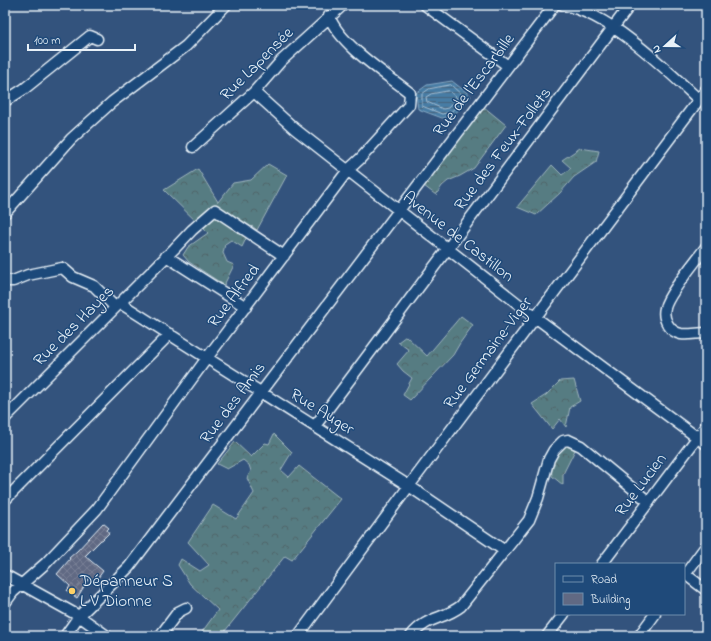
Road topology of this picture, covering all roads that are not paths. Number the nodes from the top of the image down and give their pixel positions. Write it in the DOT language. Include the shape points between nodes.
graph roads {
  1 [pos="226,5"];
  2 [pos="343,5"];
  3 [pos="425,5"];
  4 [pos="557,5"];
  5 [pos="630,5"];
  6 [pos="330,16"];
  7 [pos="613,28"];
  8 [pos="97,39"];
  9 [pos="508,66"];
  10 [pos="706,90"];
  11 [pos="254,92"];
  12 [pos="699,100"];
  13 [pos="5,101"];
  14 [pos="193,146"];
  15 [pos="348,170"];
  16 [pos="420,183"];
  17 [pos="399,211"];
  18 [pos="5,213"];
  19 [pos="706,247"];
  20 [pos="448,249"];
  21 [pos="166,256"];
  22 [pos="284,256"];
  23 [pos="5,279"];
  24 [pos="117,305"];
  25 [pos="246,307"];
  26 [pos="535,317"];
  27 [pos="706,333"];
  28 [pos="170,334"];
  29 [pos="207,358"];
  30 [pos="261,392"];
  31 [pos="5,418"];
  32 [pos="315,426"];
  33 [pos="706,426"];
  34 [pos="697,438"];
  35 [pos="706,444"];
  36 [pos="409,486"];
  37 [pos="5,500"];
  38 [pos="649,502"];
  39 [pos="706,546"];
  40 [pos="505,551"];
  41 [pos="603,563"];
  42 [pos="5,574"];
  43 [pos="685,575"];
  44 [pos="22,584"];
  45 [pos="706,590"];
  46 [pos="5,603"];
  47 [pos="186,608"];
  48 [pos="563,615"];
  49 [pos="654,615"];
  50 [pos="79,616"];
  51 [pos="65,636"];
  52 [pos="107,636"];
  53 [pos="160,636"];
  54 [pos="298,636"];
  55 [pos="411,636"];
  56 [pos="547,636"];
  57 [pos="639,636"];
  1 -- 18 [label="street" via="186,46 112,102 71,140"];
  2 -- 6 [label="street, Rue Lapensée"];
  3 -- 9 [label="street"];
  4 -- 7 [label="street" via="570,6"];
  4 -- 9 [label="street, Rue de l'Escarbille"];
  5 -- 7 [label="street, Rue des Feux-Follets"];
  6 -- 11 [label="street, Rue Lapensée" via="281,61"];
  6 -- 15 [label="street, Rue Alfred" via="333,25 352,47 410,93 409,105"];
  7 -- 12 [label="street" via="659,61"];
  7 -- 20 [label="street, Rue des Feux-Follets"];
  8 -- 13 [label="street" via="90,36 24,89"];
  9 -- 16 [label="street, Rue de l'Escarbille"];
  10 -- 12 [label="street, Rue Germaine-Viger"];
  11 -- 14 [label="street, Rue Lapensée"];
  11 -- 15 [label="street, Avenue de Castillon" via="295,129"];
  12 -- 26 [label="street, Rue Germaine-Viger"];
  15 -- 17 [label="street, Avenue de Castillon"];
  15 -- 22 [label="street, Rue Alfred"];
  16 -- 17 [label="street, Rue des Amis"];
  17 -- 20 [label="street, Avenue de Castillon"];
  17 -- 30 [label="street, Rue des Amis"];
  19 -- 27 [label="street" via="670,298 664,314 676,332"];
  20 -- 26 [label="street, Avenue de Castillon"];
  20 -- 32 [label="street, Rue des Feux-Follets"];
  21 -- 22 [label="street, Rue des Hayes" via="215,210"];
  21 -- 24 [label="street, Rue des Hayes"];
  21 -- 25 [label="street"];
  22 -- 25 [label="street, Rue Alfred"];
  23 -- 24 [label="street, Rue Auger" via="14,281 28,275 62,268 73,277 91,284"];
  24 -- 28 [label="street, Rue Auger"];
  24 -- 31 [label="street, Rue des Hayes"];
  25 -- 29 [label="street, Rue Alfred"];
  26 -- 34 [label="street, Avenue de Castillon"];
  26 -- 36 [label="street, Rue Germaine-Viger"];
  28 -- 29 [label="street, Rue Auger"];
  28 -- 37 [label="street"];
  29 -- 30 [label="street, Rue Auger"];
  29 -- 44 [label="street, Rue Alfred" via="97,509 46,563"];
  30 -- 32 [label="street, Rue Auger"];
  30 -- 50 [label="street, Rue des Amis" via="129,567"];
  32 -- 36 [label="street, Rue Auger"];
  33 -- 34 [label="street, Rue Lucien"];
  34 -- 35 [label="street, Avenue de Castillon"];
  34 -- 38 [label="street, Rue Lucien"];
  36 -- 40 [label="street, Rue Auger"];
  36 -- 54 [label="street, Rue Germaine-Viger"];
  38 -- 40 [label="street" via="581,446 568,440 562,441 549,459 529,520"];
  38 -- 41 [label="street, Rue Lucien"];
  39 -- 43 [label="street"];
  40 -- 55 [label="street" via="461,606 446,616 422,624"];
  42 -- 44 [label="street"];
  43 -- 45 [label="street"];
  44 -- 46 [label="street, Rue Alfred"];
  44 -- 50 [label="street"];
  47 -- 53 [label="street" via="178,612"];
  48 -- 56 [label="street"];
  49 -- 57 [label="street"];
  50 -- 51 [label="street, Rue des Amis"];
  50 -- 52 [label="street"];
}
